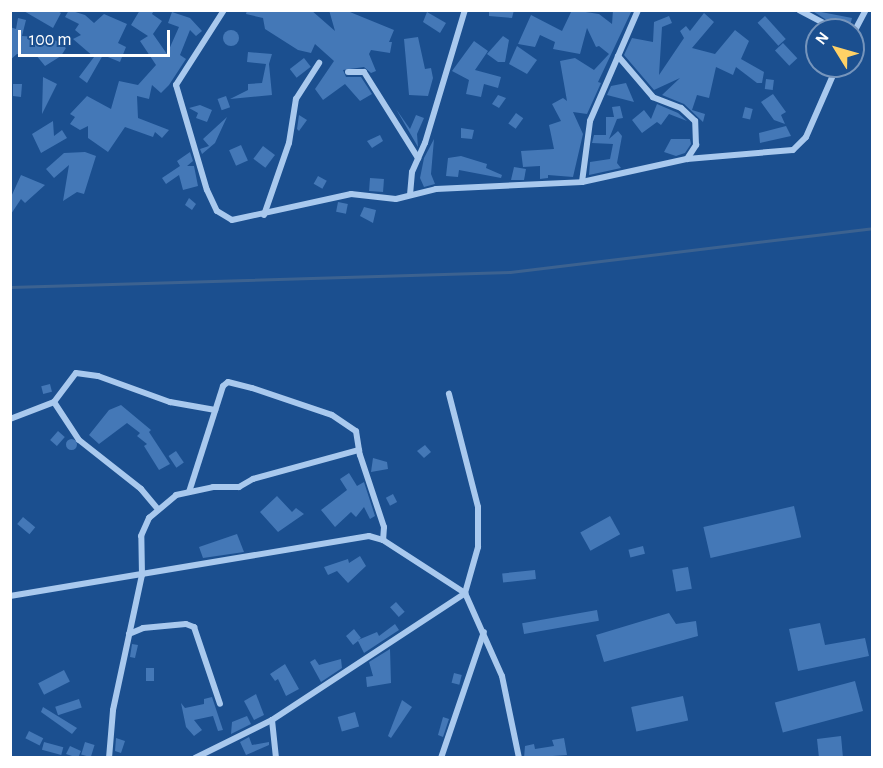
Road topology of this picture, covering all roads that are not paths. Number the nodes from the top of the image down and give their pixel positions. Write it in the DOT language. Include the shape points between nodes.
graph roads {
  1 [pos="224,10"];
  2 [pos="465,10"];
  3 [pos="638,10"];
  4 [pos="799,10"];
  5 [pos="814,18"];
  6 [pos="618,56"];
  7 [pos="319,63"];
  8 [pos="348,72"];
  9 [pos="832,78"];
  10 [pos="418,158"];
  11 [pos="687,159"];
  12 [pos="582,182"];
  13 [pos="410,195"];
  14 [pos="264,215"];
  15 [pos="448,394"];
  16 [pos="54,402"];
  17 [pos="215,410"];
  18 [pos="10,419"];
  19 [pos="358,450"];
  20 [pos="189,492"];
  21 [pos="158,508"];
  22 [pos="383,540"];
  23 [pos="142,575"];
  24 [pos="465,593"];
  25 [pos="10,596"];
  26 [pos="484,631"];
  27 [pos="129,634"];
  28 [pos="220,704"];
  29 [pos="272,720"];
  30 [pos="109,758"];
  31 [pos="195,758"];
  32 [pos="276,758"];
  33 [pos="441,758"];
  34 [pos="519,758"];
  1 -- 14 [label="street" via="176,85 207,190 217,211 232,220"];
  2 -- 10 [label="street"];
  3 -- 6 [label="street"];
  4 -- 5 [label="street"];
  6 -- 11 [label="street" via="652,97 681,108 695,121 696,145"];
  6 -- 12 [label="street" via="590,121"];
  7 -- 14 [label="street" via="296,99 289,143"];
  8 -- 10 [label="street" via="364,72"];
  9 -- 11 [label="street" via="806,137 793,150"];
  10 -- 13 [label="street"];
  11 -- 12 [label="street"];
  12 -- 13 [label="street" via="471,187"];
  13 -- 14 [label="street" via="396,199 351,194"];
  15 -- 24 [label="street" via="478,507 478,546"];
  16 -- 17 [label="street" via="76,373 98,376 170,402"];
  16 -- 18 [label="street"];
  16 -- 21 [label="street" via="79,440 141,489"];
  17 -- 19 [label="street" via="225,383 252,388 341,420 356,430"];
  17 -- 20 [label="street"];
  19 -- 20 [label="street" via="253,479 239,487"];
  19 -- 22 [label="street" via="384,527"];
  20 -- 21 [label="street" via="176,495"];
  21 -- 23 [label="street" via="141,537"];
  22 -- 23 [label="street" via="369,536"];
  22 -- 24 [label="street"];
  23 -- 25 [label="street"];
  23 -- 27 [label="street"];
  24 -- 26 [label="street"];
  24 -- 29 [label="street"];
  26 -- 33 [label="street"];
  26 -- 34 [label="street" via="502,676"];
  27 -- 28 [label="street" via="143,627 194,627"];
  27 -- 30 [label="street" via="113,710"];
  29 -- 31 [label="street"];
  29 -- 32 [label="street"];
}
